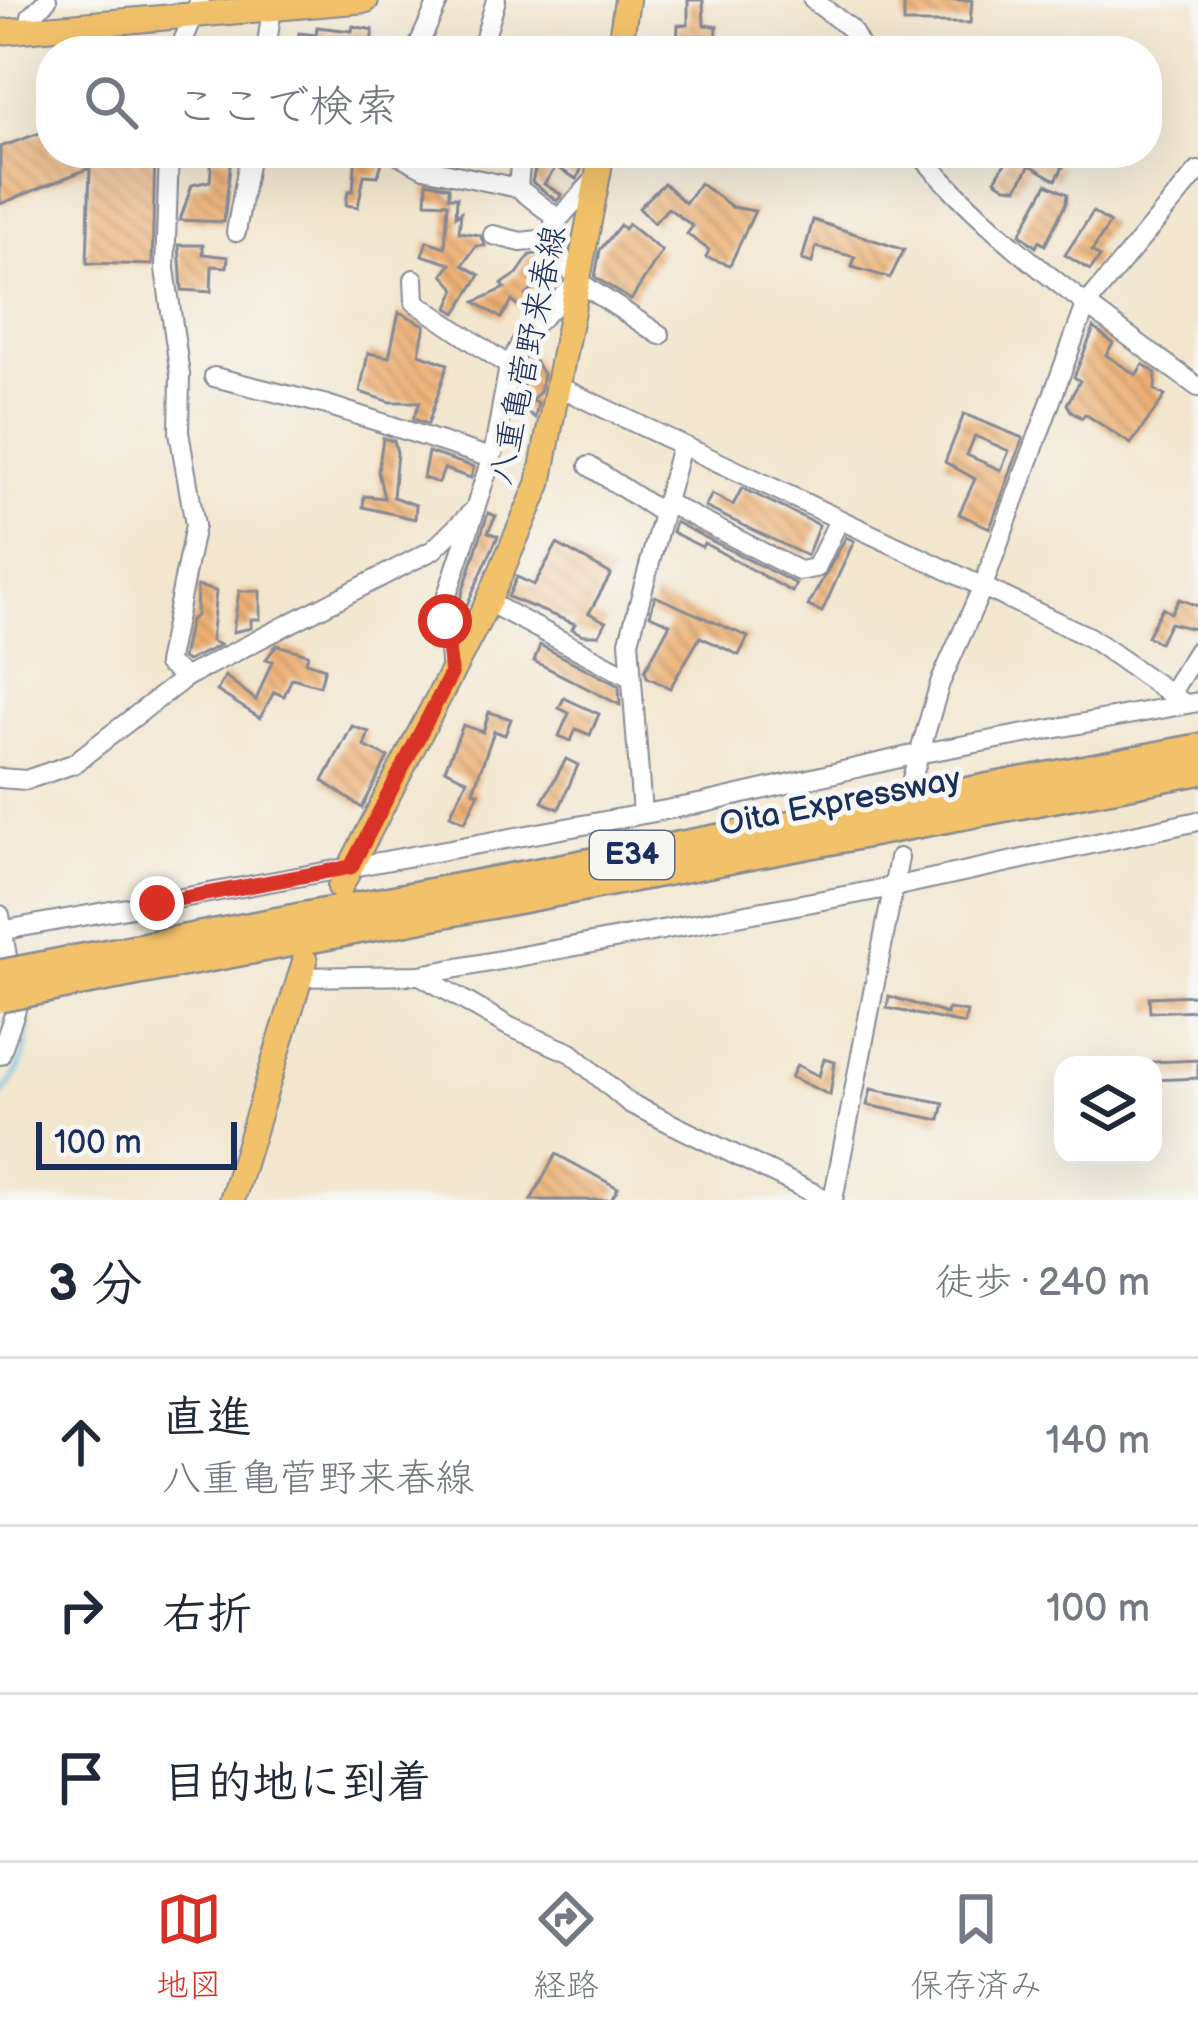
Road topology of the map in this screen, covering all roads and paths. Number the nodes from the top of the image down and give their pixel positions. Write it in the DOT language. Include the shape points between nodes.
graph roads {
  1 [pos="46,0"];
  2 [pos="366,0"];
  3 [pos="439,0"];
  4 [pos="496,0"];
  5 [pos="627,0"];
  6 [pos="813,0"];
  7 [pos="199,8"];
  8 [pos="272,8"];
  9 [pos="10,34"];
  10 [pos="186,36"];
  11 [pos="268,36"];
  12 [pos="423,36"];
  13 [pos="486,36"];
  14 [pos="621,36"];
  15 [pos="855,36"];
  16 [pos="168,168"];
  17 [pos="247,168"];
  18 [pos="424,168"];
  19 [pos="520,168"];
  20 [pos="598,168"];
  21 [pos="599,168"];
  22 [pos="932,168"];
  23 [pos="1198,171"];
  24 [pos="518,188"];
  25 [pos="557,218"];
  26 [pos="236,232"];
  27 [pos="493,235"];
  28 [pos="548,239"];
  29 [pos="414,279"];
  30 [pos="579,281"];
  31 [pos="1086,305"];
  32 [pos="660,335"];
  33 [pos="509,366"];
  34 [pos="214,377"];
  35 [pos="557,386"];
  36 [pos="1198,387"];
  37 [pos="681,446"];
  38 [pos="491,458"];
  39 [pos="589,466"];
  40 [pos="663,507"];
  41 [pos="476,509"];
  42 [pos="838,522"];
  43 [pos="983,586"];
  44 [pos="488,602"];
  45 [pos="1198,650"];
  46 [pos="451,674"];
  47 [pos="186,677"];
  48 [pos="630,677"];
  49 [pos="1184,700"];
  50 [pos="1198,748"];
  51 [pos="917,754"];
  52 [pos="1198,771"];
  53 [pos="0,778"];
  54 [pos="911,782"];
  55 [pos="643,814"];
  56 [pos="1198,820"];
  57 [pos="899,858"];
  58 [pos="345,877"];
  59 [pos="898,886"];
  60 [pos="1,925"];
  61 [pos="302,969"];
  62 [pos="69,973"];
  63 [pos="0,974"];
  64 [pos="420,975"];
  65 [pos="0,998"];
  66 [pos="0,1055"];
  67 [pos="232,1200"];
  68 [pos="831,1200"];
  1 -- 9 [label="street"];
  2 -- 8 [label="main road"];
  3 -- 12 [label="street"];
  4 -- 13 [label="street"];
  5 -- 14 [label="main road"];
  6 -- 15 [label="street"];
  7 -- 8 [label="main road"];
  7 -- 9 [label="main road"];
  7 -- 10 [label="street"];
  8 -- 11 [label="street"];
  16 -- 47 [label="street" via="165,269 195,525 167,664"];
  17 -- 26 [label="street"];
  18 -- 24 [label="street"];
  19 -- 24 [label="street"];
  20 -- 25 [label="street"];
  21 -- 30 [label="main road, 八重亀菅野来春線"];
  22 -- 31 [label="street" via="962,204"];
  23 -- 31 [label="street"];
  24 -- 25 [label="street"];
  25 -- 28 [label="street"];
  27 -- 28 [label="street"];
  28 -- 30 [label="street"];
  29 -- 33 [label="street" via="415,302"];
  30 -- 32 [label="street"];
  30 -- 33 [label="street" via="527,332"];
  30 -- 35 [label="main road, 八重亀菅野来春線"];
  31 -- 36 [label="street"];
  31 -- 43 [label="street"];
  33 -- 38 [label="street"];
  34 -- 38 [label="street"];
  35 -- 37 [label="street"];
  35 -- 44 [label="main road, 八重亀菅野来春線" via="539,484"];
  37 -- 40 [label="street"];
  37 -- 42 [label="street"];
  38 -- 41 [label="street"];
  39 -- 40 [label="street"];
  40 -- 42 [label="street" via="799,571 815,568"];
  40 -- 48 [label="street" via="629,641"];
  41 -- 46 [label="street" via="445,602"];
  41 -- 47 [label="street" via="433,550"];
  42 -- 43 [label="street"];
  43 -- 49 [label="street" via="1089,637"];
  43 -- 51 [label="street"];
  44 -- 46 [label="main road, 八重亀菅野来春線"];
  44 -- 48 [label="street"];
  45 -- 49 [label="street"];
  46 -- 58 [label="main road, 八重亀菅野来春線"];
  47 -- 53 [label="street" via="73,764 26,780"];
  48 -- 55 [label="street"];
  49 -- 51 [label="street"];
  50 -- 62 [label="highway, Oita Expressway / E34"];
  51 -- 54 [label="street"];
  51 -- 55 [label="street"];
  52 -- 62 [label="highway, Oita Expressway / E34"];
  55 -- 58 [label="street"];
  56 -- 59 [label="street"];
  57 -- 59 [label="street"];
  58 -- 60 [label="street"];
  59 -- 64 [label="street"];
  59 -- 68 [label="street"];
  60 -- 66 [label="street" via="16,1009"];
  61 -- 64 [label="street"];
  61 -- 67 [label="main road"];
  62 -- 63 [label="highway, Oita Expressway / E34, bridge"];
  62 -- 65 [label="highway, Oita Expressway / E34, bridge"];
  64 -- 68 [label="street" via="571,1053 629,1103"];
}
